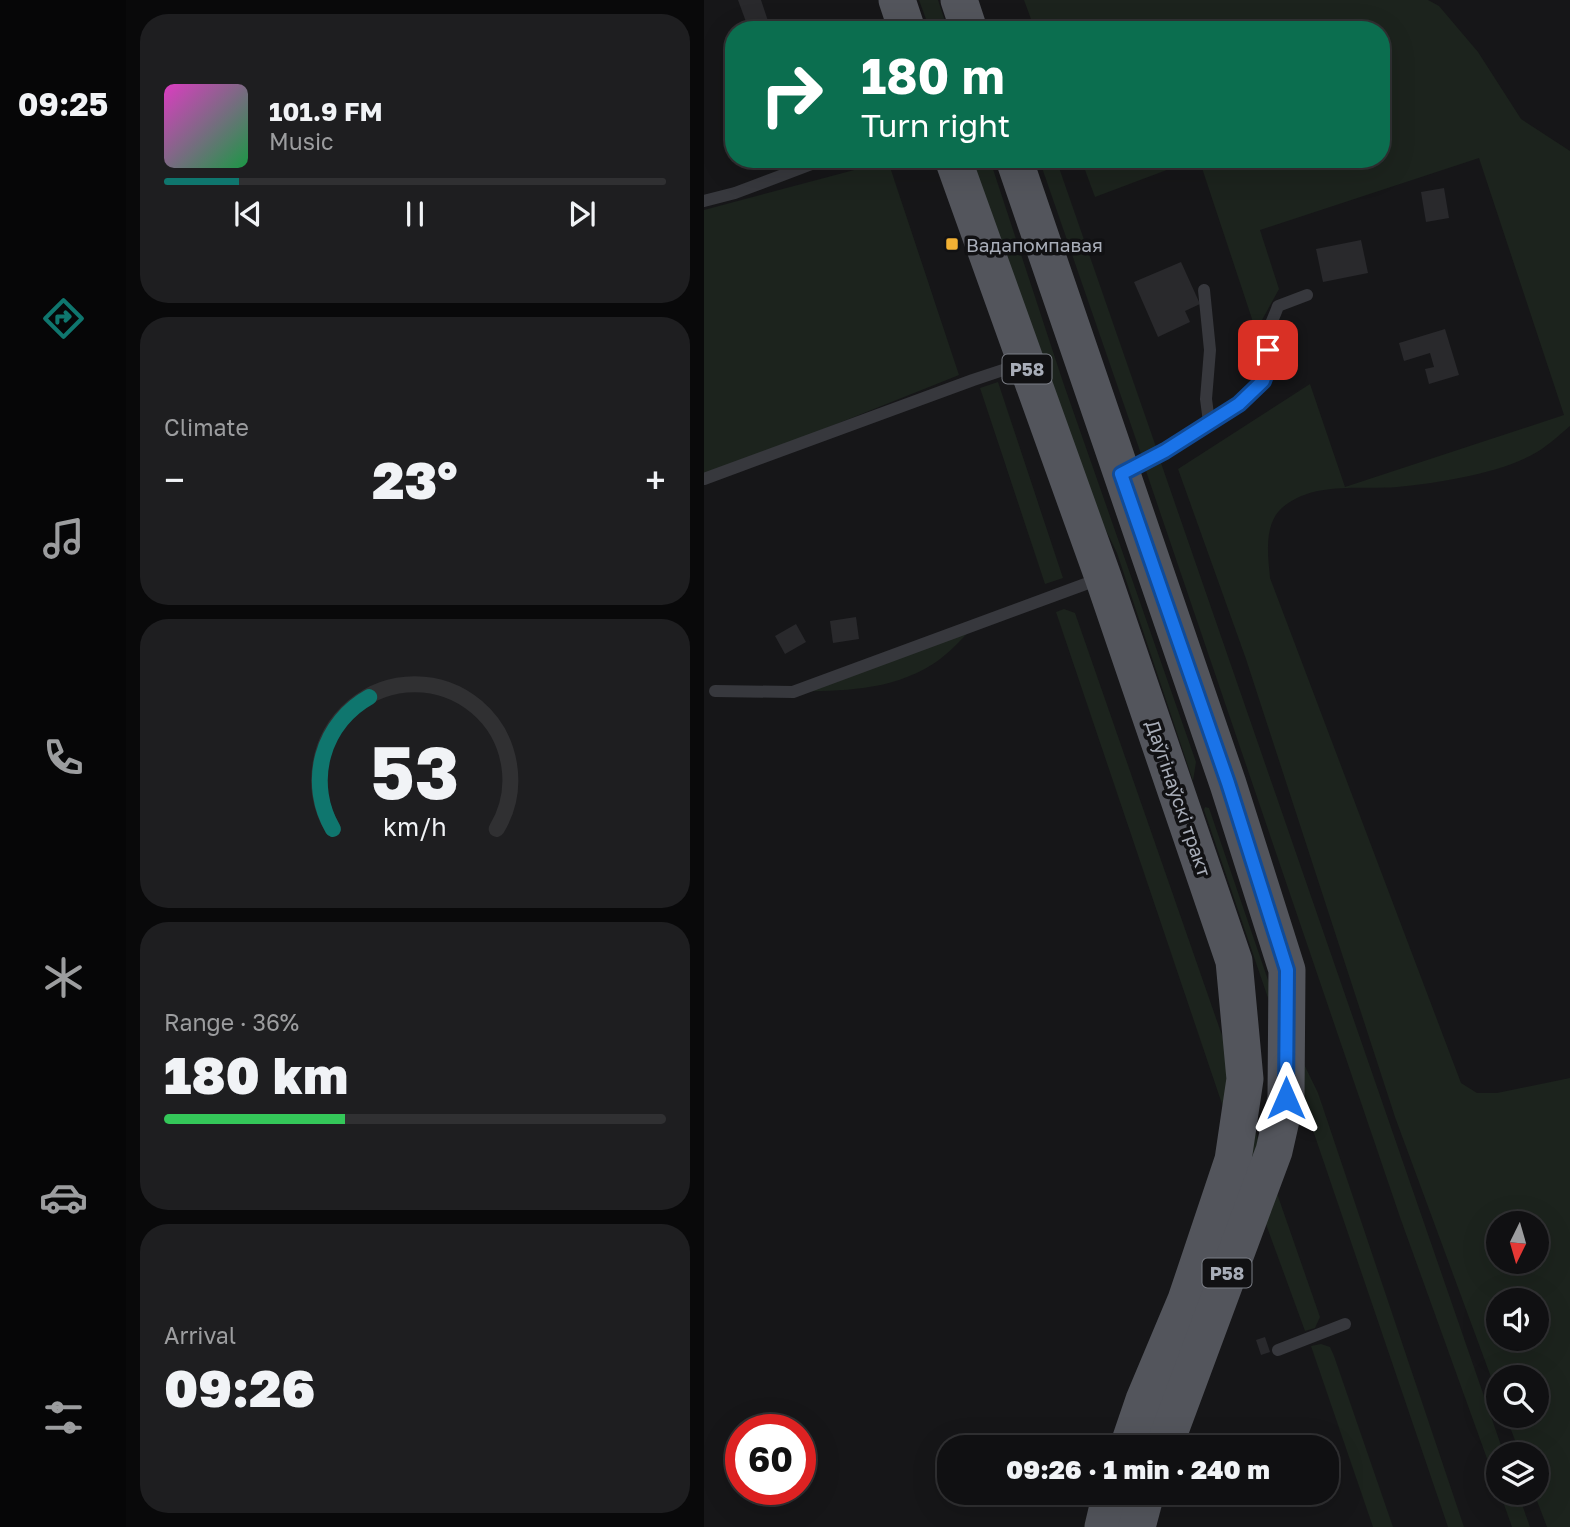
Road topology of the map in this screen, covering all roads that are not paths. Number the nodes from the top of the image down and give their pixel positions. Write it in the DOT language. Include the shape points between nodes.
graph roads {
  1 [pos="897,0"];
  2 [pos="959,0"];
  3 [pos="904,21"];
  4 [pos="966,21"];
  5 [pos="800,168"];
  6 [pos="956,168"];
  7 [pos="1017,168"];
  8 [pos="704,201"];
  9 [pos="1204,290"];
  10 [pos="1307,295"];
  11 [pos="1024,363"];
  12 [pos="1209,422"];
  13 [pos="1121,474"];
  14 [pos="704,479"];
  15 [pos="1103,578"];
  16 [pos="715,691"];
  17 [pos="1228,783"];
  18 [pos="1181,802"];
  19 [pos="1345,1324"];
  20 [pos="1278,1350"];
  21 [pos="1132,1435"];
  22 [pos="1168,1435"];
  23 [pos="1108,1505"];
  24 [pos="1143,1505"];
  25 [pos="1103,1527"];
  26 [pos="1137,1527"];
  1 -- 3 [label="main road"];
  2 -- 4 [label="main road"];
  5 -- 8 [label="lane"];
  6 -- 11 [label="main road, Даўгінаўскі тракт / Р58"];
  7 -- 13 [label="main road, Р58"];
  9 -- 12 [label="lane" via="1210,351"];
  10 -- 12 [label="lane" via="1278,306 1267,335 1269,365 1263,381 1239,404"];
  11 -- 14 [label="lane"];
  11 -- 15 [label="main road, Даўгінаўскі тракт / Р58"];
  12 -- 13 [label="lane"];
  13 -- 17 [label="main road, Р58"];
  15 -- 16 [label="lane" via="793,692"];
  15 -- 18 [label="main road, Даўгінаўскі тракт / Р58"];
  17 -- 18 [label="main road"];
  17 -- 22 [label="main road, Р58" via="1287,970 1286,1098 1274,1151"];
  18 -- 21 [label="main road, Даўгінаўскі тракт / Р58" via="1234,961 1245,1079 1233,1160 1186,1300"];
  19 -- 20 [label="lane"];
  23 -- 25 [label="main road"];
  24 -- 26 [label="main road"];
}
